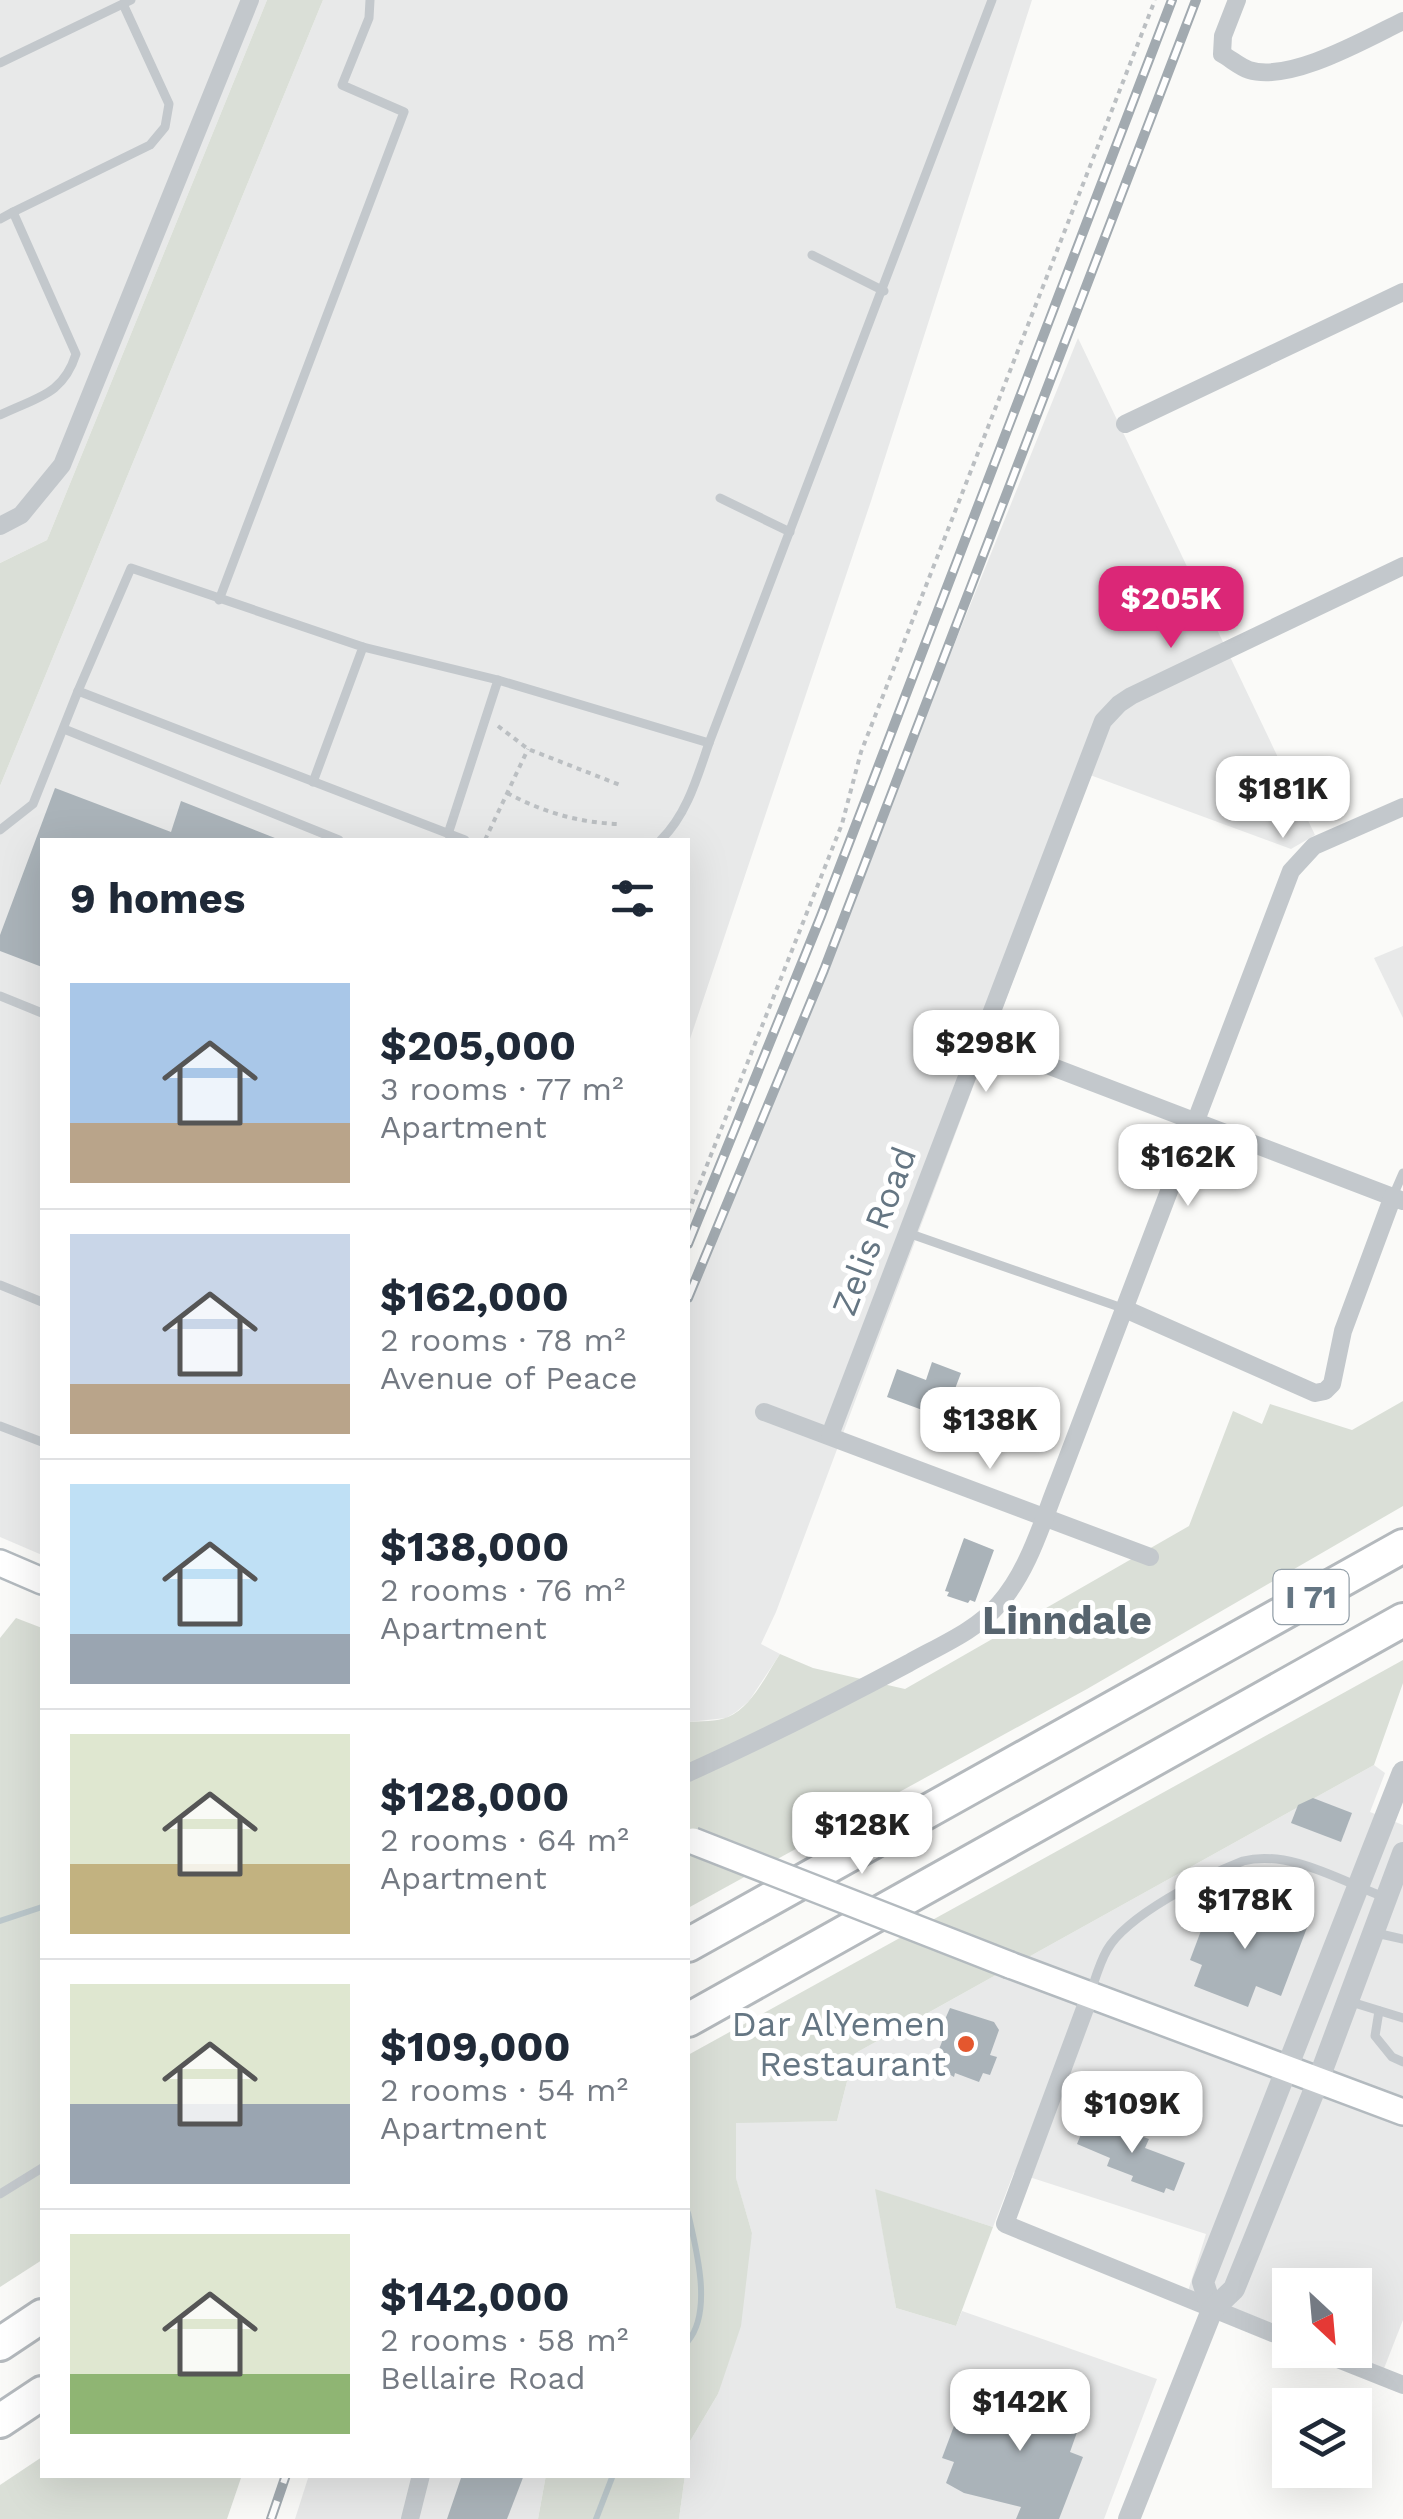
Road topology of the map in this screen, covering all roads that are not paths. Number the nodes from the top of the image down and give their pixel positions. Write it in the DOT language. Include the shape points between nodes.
graph roads {
  1 [pos="250,0"];
  2 [pos="370,0"];
  3 [pos="992,0"];
  4 [pos="1237,0"];
  5 [pos="127,2"];
  6 [pos="1403,21"];
  7 [pos="0,63"];
  8 [pos="13,212"];
  9 [pos="0,219"];
  10 [pos="812,255"];
  11 [pos="884,291"];
  12 [pos="1403,292"];
  13 [pos="0,414"];
  14 [pos="1125,424"];
  15 [pos="720,498"];
  16 [pos="0,526"];
  17 [pos="790,532"];
  18 [pos="1403,566"];
  19 [pos="219,600"];
  20 [pos="363,647"];
  21 [pos="498,680"];
  22 [pos="78,691"];
  23 [pos="64,729"];
  24 [pos="709,743"];
  25 [pos="313,782"];
  26 [pos="1403,808"];
  27 [pos="0,830"];
  28 [pos="448,834"];
  29 [pos="334,838"];
  30 [pos="459,838"];
  31 [pos="663,838"];
  32 [pos="0,996"];
  33 [pos="40,1012"];
  34 [pos="982,1040"];
  35 [pos="1196,1123"];
  36 [pos="1403,1174"];
  37 [pos="1398,1198"];
  38 [pos="908,1233"];
  39 [pos="0,1285"];
  40 [pos="40,1301"];
  41 [pos="1125,1309"];
  42 [pos="764,1412"];
  43 [pos="0,1426"];
  44 [pos="830,1435"];
  45 [pos="40,1441"];
  46 [pos="1044,1518"];
  47 [pos="1403,1528"];
  48 [pos="1403,1546"];
  49 [pos="1150,1557"];
  50 [pos="0,1563"];
  51 [pos="40,1580"];
  52 [pos="1403,1620"];
  53 [pos="1403,1643"];
  54 [pos="1219,1648"];
  55 [pos="1229,1718"];
  56 [pos="690,1772"];
  57 [pos="1403,1772"];
  58 [pos="690,1840"];
  59 [pos="1403,1853"];
  60 [pos="1358,1888"];
  61 [pos="1386,1898"];
  62 [pos="1374,1932"];
  63 [pos="1403,1939"];
  64 [pos="690,1944"];
  65 [pos="1090,1995"];
  66 [pos="1348,2001"];
  67 [pos="1379,2011"];
  68 [pos="1403,2018"];
  69 [pos="690,2019"];
  70 [pos="1403,2062"];
  71 [pos="1287,2069"];
  72 [pos="1318,2081"];
  73 [pos="1402,2107"];
  74 [pos="40,2169"];
  75 [pos="0,2194"];
  76 [pos="1212,2310"];
  77 [pos="40,2317"];
  78 [pos="1272,2333"];
  79 [pos="0,2344"];
  80 [pos="1360,2368"];
  81 [pos="1403,2385"];
  82 [pos="40,2393"];
  83 [pos="0,2421"];
  84 [pos="420,2478"];
  85 [pos="410,2519"];
  86 [pos="1129,2519"];
  1 -- 16 [label="street" via="62,464 21,515"];
  2 -- 19 [label="lane" via="370,18 342,85 404,112"];
  3 -- 11 [label="lane"];
  4 -- 6 [label="street" via="1222,54 1250,70 1280,71 1328,56"];
  5 -- 7 [label="lane"];
  5 -- 8 [label="lane" via="170,104 165,127 150,145"];
  8 -- 9 [label="lane"];
  8 -- 13 [label="lane" via="76,354 61,385"];
  10 -- 11 [label="lane"];
  11 -- 17 [label="lane"];
  12 -- 14 [label="street"];
  15 -- 17 [label="lane"];
  17 -- 24 [label="lane"];
  18 -- 34 [label="street, Zelis Road" via="1131,696 1108,714"];
  19 -- 20 [label="lane"];
  19 -- 22 [label="lane" via="131,568"];
  20 -- 21 [label="lane"];
  20 -- 25 [label="lane"];
  21 -- 24 [label="lane"];
  21 -- 28 [label="lane"];
  22 -- 23 [label="lane"];
  22 -- 25 [label="lane"];
  23 -- 27 [label="lane" via="33,804"];
  23 -- 29 [label="lane"];
  24 -- 31 [label="lane" via="691,795"];
  25 -- 28 [label="lane"];
  26 -- 35 [label="street" via="1322,842 1291,871"];
  28 -- 30 [label="lane"];
  32 -- 33 [label="lane"];
  34 -- 35 [label="street"];
  34 -- 38 [label="street, Zelis Road"];
  35 -- 37 [label="street"];
  35 -- 41 [label="street"];
  36 -- 37 [label="lane"];
  37 -- 41 [label="street" via="1325,1391 1315,1393"];
  38 -- 41 [label="lane"];
  38 -- 44 [label="street, Zelis Road"];
  39 -- 40 [label="lane"];
  41 -- 46 [label="street"];
  42 -- 44 [label="street"];
  43 -- 45 [label="lane"];
  44 -- 46 [label="street"];
  46 -- 49 [label="street"];
  46 -- 56 [label="street" via="1014,1584 983,1620 820,1711"];
  47 -- 54 [label="highway"];
  48 -- 54 [label="highway, I 71"];
  50 -- 51 [label="main road"];
  52 -- 55 [label="highway, I 71"];
  53 -- 55 [label="highway"];
  54 -- 64 [label="highway, I 71"];
  55 -- 69 [label="highway, I 71"];
  57 -- 60 [label="street"];
  58 -- 65 [label="main road, bridge"];
  59 -- 61 [label="street"];
  60 -- 61 [label="lane"];
  60 -- 65 [label="lane" via="1284,1860 1243,1861 1120,1934"];
  60 -- 71 [label="street"];
  61 -- 62 [label="street"];
  62 -- 63 [label="lane"];
  62 -- 66 [label="street"];
  65 -- 71 [label="main road"];
  65 -- 76 [label="street" via="1005,2224"];
  66 -- 67 [label="lane"];
  66 -- 72 [label="street"];
  67 -- 68 [label="lane"];
  67 -- 70 [label="lane" via="1375,2036"];
  71 -- 72 [label="main road"];
  71 -- 76 [label="street" via="1203,2282"];
  72 -- 73 [label="main road"];
  72 -- 76 [label="street" via="1234,2289"];
  74 -- 75 [label="lane"];
  76 -- 78 [label="street"];
  76 -- 86 [label="street"];
  77 -- 79 [label="highway"];
  80 -- 81 [label="street"];
  82 -- 83 [label="highway"];
  84 -- 85 [label="street"];
}
